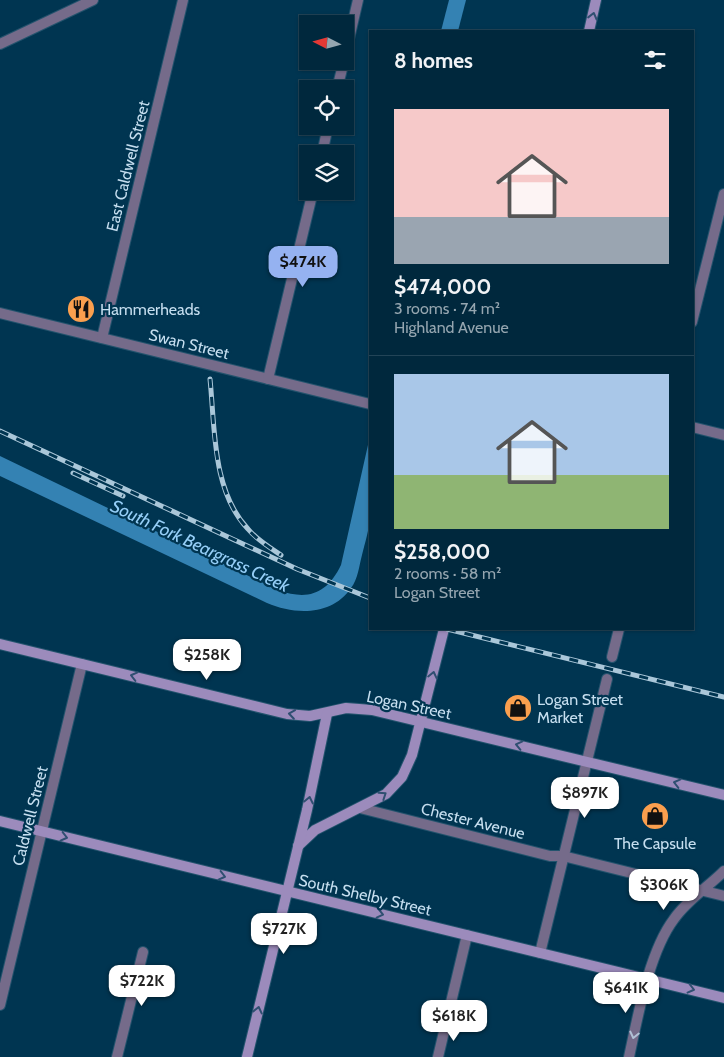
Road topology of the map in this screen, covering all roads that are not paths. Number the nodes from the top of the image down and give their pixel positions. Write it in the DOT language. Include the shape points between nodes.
graph roads {
  1 [pos="93,0"];
  2 [pos="183,0"];
  3 [pos="358,0"];
  4 [pos="596,0"];
  5 [pos="354,17"];
  6 [pos="589,30"];
  7 [pos="0,44"];
  8 [pos="724,194"];
  9 [pos="311,200"];
  10 [pos="0,313"];
  11 [pos="694,314"];
  12 [pos="102,338"];
  13 [pos="268,379"];
  14 [pos="369,404"];
  15 [pos="694,428"];
  16 [pos="724,435"];
  17 [pos="444,630"];
  18 [pos="619,630"];
  19 [pos="0,644"];
  20 [pos="612,657"];
  21 [pos="82,664"];
  22 [pos="607,679"];
  23 [pos="327,714"];
  24 [pos="421,722"];
  25 [pos="587,761"];
  26 [pos="724,795"];
  27 [pos="360,808"];
  28 [pos="0,821"];
  29 [pos="42,831"];
  30 [pos="298,847"];
  31 [pos="563,856"];
  32 [pos="724,871"];
  33 [pos="704,890"];
  34 [pos="286,891"];
  35 [pos="724,896"];
  36 [pos="467,935"];
  37 [pos="143,952"];
  38 [pos="540,953"];
  39 [pos="648,979"];
  40 [pos="724,998"];
  41 [pos="0,1005"];
  42 [pos="117,1057"];
  43 [pos="247,1057"];
  44 [pos="438,1057"];
  45 [pos="628,1057"];
  1 -- 7 [label="street"];
  2 -- 12 [label="street, East Caldwell Street"];
  3 -- 5 [label="street"];
  6 -- 4 [label="main road, one-way"];
  8 -- 11 [label="street"];
  9 -- 13 [label="street"];
  10 -- 12 [label="street, Swan Street"];
  12 -- 13 [label="street, Swan Street"];
  13 -- 14 [label="street, Swan Street"];
  15 -- 16 [label="street"];
  24 -- 17 [label="main road, one-way"];
  18 -- 20 [label="street"];
  19 -- 21 [label="main road, Logan Street"];
  23 -- 21 [label="main road, Logan Street, one-way" via="287,714"];
  21 -- 29 [label="street, Caldwell Street"];
  22 -- 25 [label="street"];
  23 -- 24 [label="main road, Logan Street" via="346,708 362,708"];
  30 -- 23 [label="main road, one-way"];
  25 -- 24 [label="main road, Logan Street, one-way"];
  27 -- 24 [label="main road, one-way" via="386,794 402,777"];
  26 -- 25 [label="main road, Logan Street, one-way"];
  25 -- 31 [label="street"];
  27 -- 30 [label="main road" via="315,830"];
  27 -- 31 [label="street, Chester Avenue" via="550,856"];
  28 -- 29 [label="main road, South Shelby Street"];
  29 -- 34 [label="main road, South Shelby Street, one-way"];
  29 -- 41 [label="street, Caldwell Street"];
  30 -- 34 [label="main road"];
  31 -- 33 [label="street, Chester Avenue"];
  31 -- 38 [label="street"];
  32 -- 33 [label="street"];
  33 -- 35 [label="street, Chester Avenue"];
  33 -- 39 [label="street" via="673,919"];
  34 -- 36 [label="main road, South Shelby Street, one-way"];
  43 -- 34 [label="main road, one-way"];
  36 -- 38 [label="main road, South Shelby Street"];
  36 -- 44 [label="street"];
  37 -- 42 [label="street"];
  38 -- 39 [label="main road, South Shelby Street"];
  39 -- 40 [label="main road, South Shelby Street, one-way"];
  39 -- 45 [label="street, one-way"];
}
